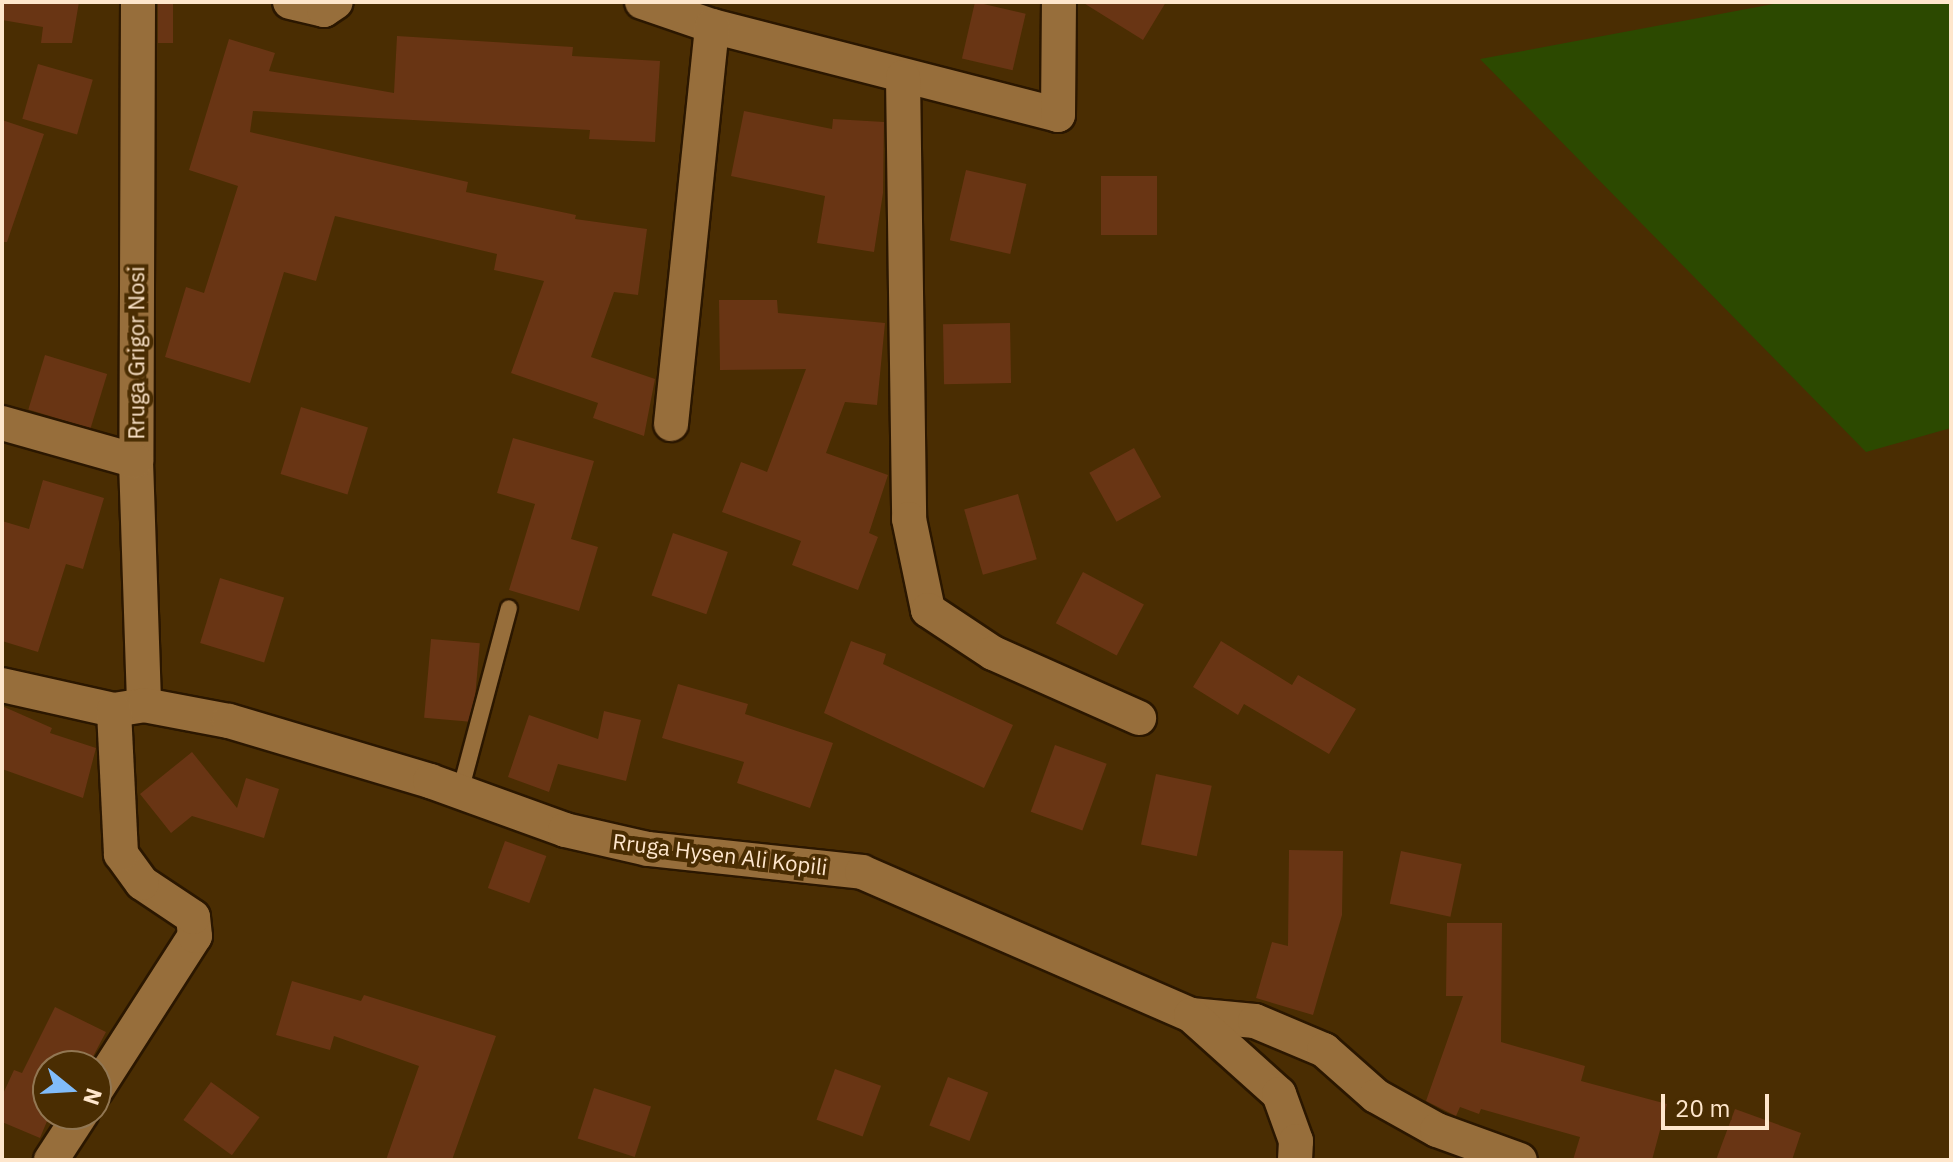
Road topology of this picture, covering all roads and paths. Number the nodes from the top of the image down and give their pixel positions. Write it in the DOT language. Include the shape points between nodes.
graph roads {
  1 [pos="138,2"];
  2 [pos="290,2"];
  3 [pos="336,2"];
  4 [pos="645,2"];
  5 [pos="1059,2"];
  6 [pos="712,26"];
  7 [pos="903,77"];
  8 [pos="2,423"];
  9 [pos="671,424"];
  10 [pos="136,461"];
  11 [pos="509,608"];
  12 [pos="2,685"];
  13 [pos="129,707"];
  14 [pos="1139,718"];
  15 [pos="460,792"];
  16 [pos="1191,1015"];
  17 [pos="112,1065"];
  18 [pos="71,1130"];
  19 [pos="51,1160"];
  20 [pos="1295,1160"];
  21 [pos="1520,1160"];
  1 -- 10 [label="street, Rruga Grigor Nosi"];
  2 -- 3 [label="street" via="324,10"];
  4 -- 6 [label="street"];
  5 -- 7 [label="street" via="1058,115"];
  6 -- 7 [label="street"];
  6 -- 9 [label="street"];
  7 -- 14 [label="street" via="909,519 928,610 993,653"];
  8 -- 10 [label="street"];
  10 -- 13 [label="street, Rruga Grigor Nosi"];
  11 -- 15 [label="lane"];
  12 -- 13 [label="street, Rruga Hysen Ali Kopili"];
  13 -- 15 [label="street, Rruga Hysen Ali Kopili" via="229,721"];
  13 -- 17 [label="street, Rruga Grigor Nosi" via="121,854 142,883 193,917 195,936"];
  15 -- 16 [label="street, Rruga Hysen Ali Kopili" via="565,830 648,849 862,872"];
  16 -- 20 [label="street" via="1279,1094 1296,1141"];
  16 -- 21 [label="street" via="1255,1021 1324,1050 1376,1096 1437,1130"];
  18 -- 19 [label="street"];
}
